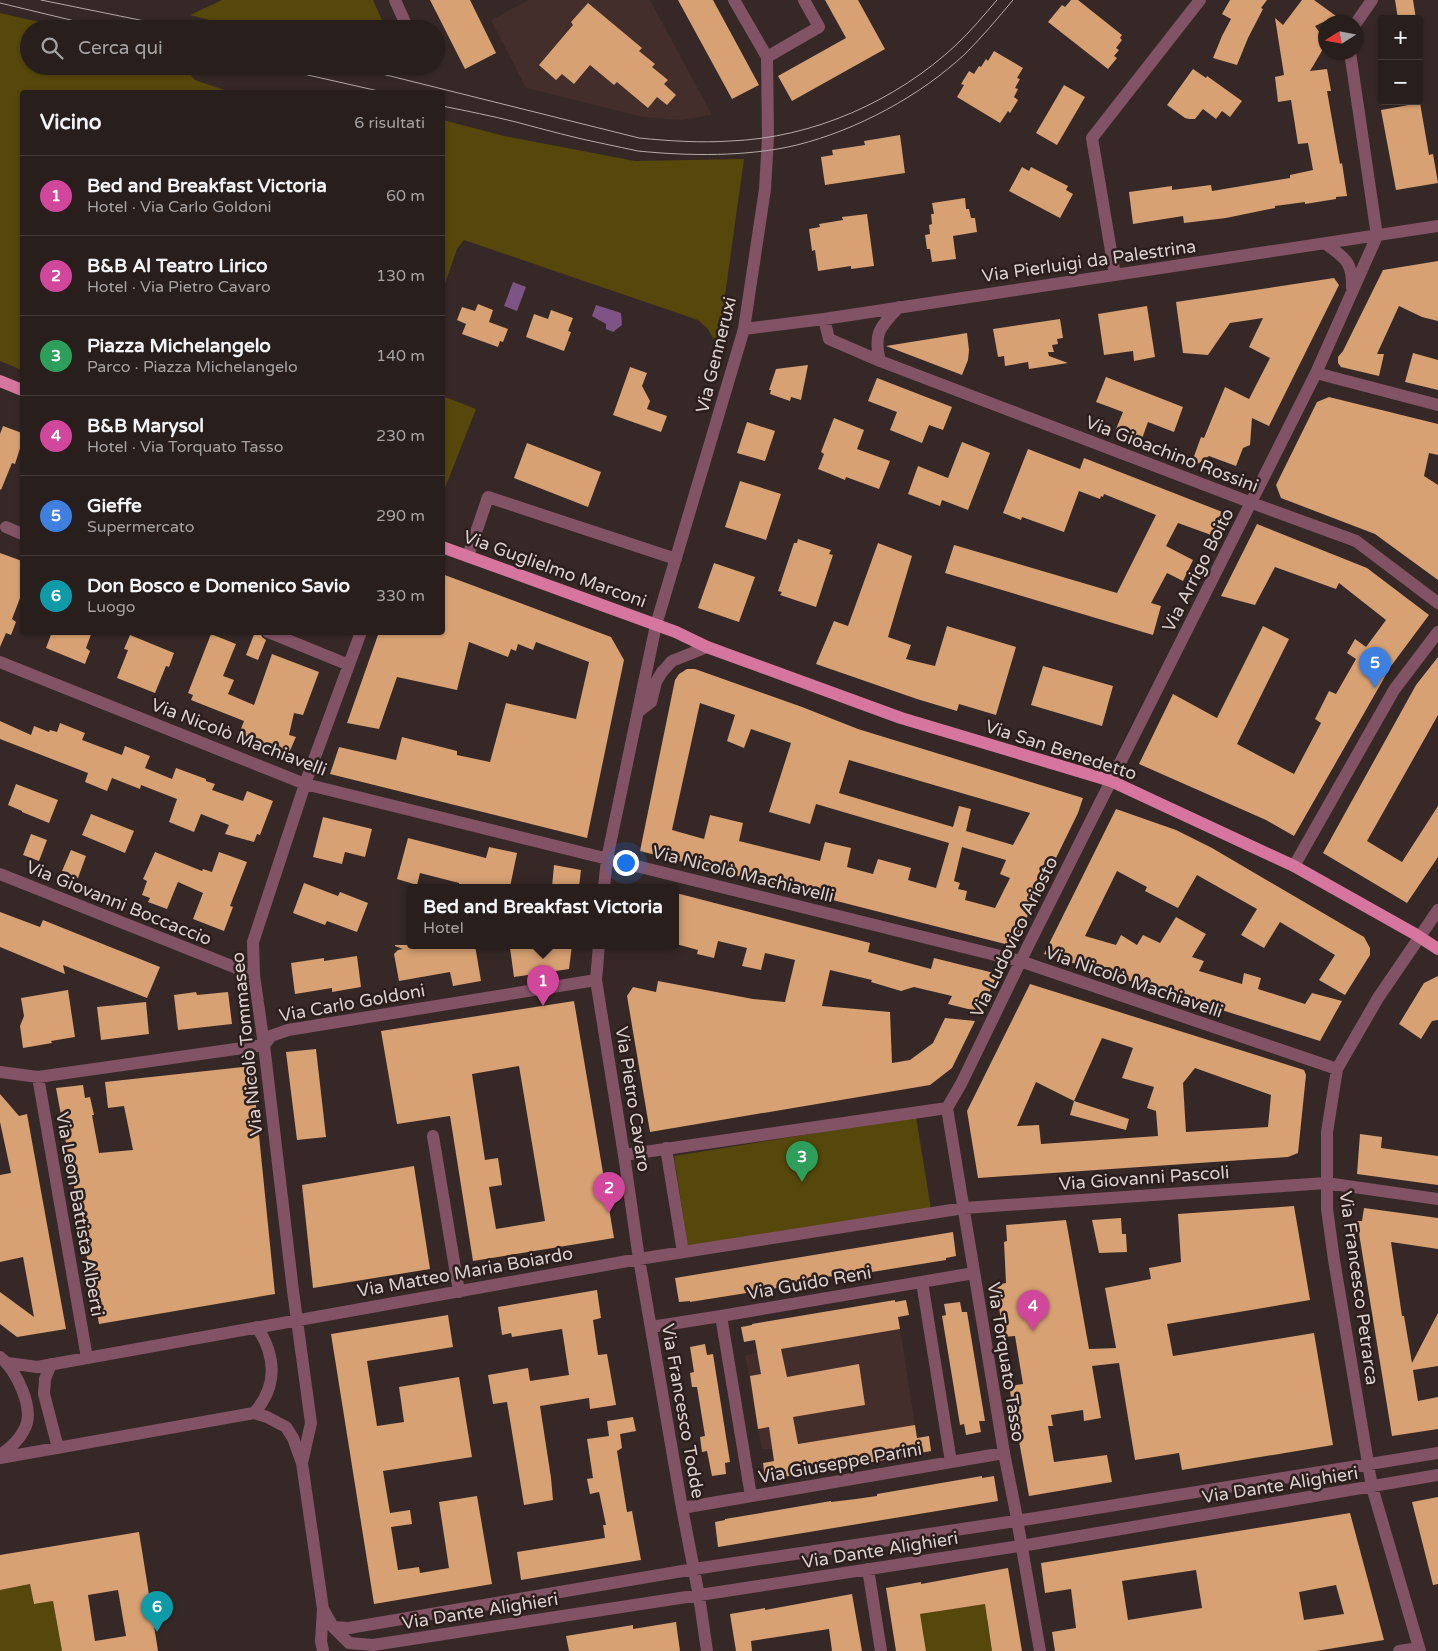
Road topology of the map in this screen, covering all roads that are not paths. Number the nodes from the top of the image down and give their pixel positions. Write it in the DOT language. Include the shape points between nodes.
graph roads {
  1 [pos="395,0"];
  2 [pos="734,0"];
  3 [pos="804,0"];
  4 [pos="1200,0"];
  5 [pos="1372,0"];
  6 [pos="1362,15"];
  7 [pos="404,20"];
  8 [pos="767,57"];
  9 [pos="1351,60"];
  10 [pos="1438,226"];
  11 [pos="1377,236"];
  12 [pos="1326,244"];
  13 [pos="1115,276"];
  14 [pos="1352,293"];
  15 [pos="899,307"];
  16 [pos="824,319"];
  17 [pos="744,329"];
  18 [pos="880,361"];
  19 [pos="1316,373"];
  20 [pos="0,381"];
  21 [pos="20,389"];
  22 [pos="1438,405"];
  23 [pos="1252,503"];
  24 [pos="6,527"];
  25 [pos="20,533"];
  26 [pos="445,548"];
  27 [pos="468,556"];
  28 [pos="676,559"];
  29 [pos="1438,602"];
  30 [pos="656,625"];
  31 [pos="1438,632"];
  32 [pos="275,635"];
  33 [pos="360,635"];
  34 [pos="707,648"];
  35 [pos="0,662"];
  36 [pos="349,665"];
  37 [pos="638,712"];
  38 [pos="1111,781"];
  39 [pos="305,784"];
  40 [pos="607,859"];
  41 [pos="1294,866"];
  42 [pos="0,874"];
  43 [pos="604,884"];
  44 [pos="1438,910"];
  45 [pos="1420,937"];
  46 [pos="599,949"];
  47 [pos="1438,949"];
  48 [pos="1020,961"];
  49 [pos="254,975"];
  50 [pos="596,980"];
  51 [pos="264,1045"];
  52 [pos="1337,1069"];
  53 [pos="0,1072"];
  54 [pos="38,1077"];
  55 [pos="947,1108"];
  56 [pos="433,1136"];
  57 [pos="666,1148"];
  58 [pos="624,1155"];
  59 [pos="1326,1182"];
  60 [pos="1438,1199"];
  61 [pos="964,1208"];
  62 [pos="683,1252"];
  63 [pos="639,1259"];
  64 [pos="974,1273"];
  65 [pos="922,1282"];
  66 [pos="460,1292"];
  67 [pos="721,1316"];
  68 [pos="297,1319"];
  69 [pos="258,1327"];
  70 [pos="651,1327"];
  71 [pos="87,1358"];
  72 [pos="4,1360"];
  73 [pos="51,1364"];
  74 [pos="254,1413"];
  75 [pos="58,1448"];
  76 [pos="1004,1453"];
  77 [pos="1438,1453"];
  78 [pos="0,1456"];
  79 [pos="951,1462"];
  80 [pos="302,1463"];
  81 [pos="1369,1465"];
  82 [pos="1438,1476"];
  83 [pos="1372,1487"];
  84 [pos="751,1496"];
  85 [pos="682,1508"];
  86 [pos="1017,1521"];
  87 [pos="1022,1546"];
  88 [pos="694,1569"];
  89 [pos="868,1569"];
  90 [pos="699,1596"];
  91 [pos="323,1609"];
  92 [pos="333,1627"];
  93 [pos="349,1647"];
  94 [pos="1420,1649"];
  95 [pos="322,1651"];
  96 [pos="707,1651"];
  97 [pos="881,1651"];
  98 [pos="1040,1651"];
  99 [pos="1399,1651"];
  1 -- 7 [label="street"];
  2 -- 8 [label="street"];
  3 -- 8 [label="street" via="819,27"];
  4 -- 13 [label="street" via="1092,138"];
  5 -- 6 [label="street"];
  8 -- 17 [label="street, Via Genneruxi" via="765,189"];
  9 -- 11 [label="street"];
  10 -- 11 [label="street, Via Pierluigi da Palestrina"];
  11 -- 12 [label="street, Via Pierluigi da Palestrina"];
  11 -- 14 [label="street, Via Arrigo Boito"];
  12 -- 13 [label="street, Via Pierluigi da Palestrina"];
  12 -- 14 [label="street, Via Arrigo Boito" via="1348,261"];
  13 -- 15 [label="street, Via Pierluigi da Palestrina"];
  14 -- 19 [label="street, Via Arrigo Boito"];
  15 -- 16 [label="street, Via Pierluigi da Palestrina"];
  15 -- 18 [label="street" via="877,334"];
  16 -- 17 [label="street, Via Pierluigi da Palestrina"];
  16 -- 18 [label="street, Via Gioachino Rossini" via="829,339"];
  17 -- 28 [label="street, Via Genneruxi"];
  18 -- 23 [label="street, Via Gioachino Rossini"];
  19 -- 22 [label="street"];
  19 -- 23 [label="street, Via Arrigo Boito"];
  20 -- 21 [label="main road"];
  23 -- 29 [label="street, Via Gioachino Rossini" via="1356,541"];
  23 -- 38 [label="street, Via Arrigo Boito"];
  24 -- 25 [label="street"];
  26 -- 27 [label="main road, Via Guglielmo Marconi"];
  27 -- 28 [label="street" via="488,497"];
  27 -- 30 [label="main road, Via Guglielmo Marconi"];
  28 -- 30 [label="street, Via Genneruxi"];
  30 -- 34 [label="main road, Via San Benedetto"];
  30 -- 37 [label="street"];
  31 -- 41 [label="street" via="1394,690"];
  32 -- 36 [label="street"];
  33 -- 36 [label="street, Via Nicolò Tommaseo"];
  34 -- 37 [label="street" via="672,661 656,682 651,702"];
  34 -- 38 [label="main road, Via San Benedetto" via="901,718"];
  35 -- 39 [label="street, Via Nicolò Machiavelli"];
  36 -- 39 [label="street, Via Nicolò Tommaseo"];
  37 -- 40 [label="street"];
  38 -- 41 [label="main road, Via San Benedetto"];
  38 -- 48 [label="street, Via Ludovico Ariosto"];
  39 -- 40 [label="street, Via Nicolò Machiavelli"];
  39 -- 49 [label="street, Via Nicolò Tommaseo" via="253,942"];
  40 -- 43 [label="street"];
  40 -- 48 [label="street, Via Nicolò Machiavelli"];
  41 -- 45 [label="main road, Via San Benedetto"];
  42 -- 49 [label="street, Via Giovanni Boccaccio"];
  44 -- 45 [label="street, Via Francesco Petrarca"];
  45 -- 47 [label="main road, Via San Benedetto"];
  45 -- 52 [label="street, Via Francesco Petrarca" via="1378,998"];
  46 -- 50 [label="street, Via Pietro Cavaro"];
  48 -- 52 [label="street, Via Nicolò Machiavelli"];
  48 -- 55 [label="street, Via Ludovico Ariosto"];
  49 -- 51 [label="street, Via Nicolò Tommaseo"];
  50 -- 51 [label="street, Via Carlo Goldoni" via="288,1030 271,1036"];
  50 -- 58 [label="street, Via Pietro Cavaro"];
  51 -- 54 [label="street, Via Carlo Goldoni"];
  51 -- 68 [label="street, Via Nicolò Tommaseo"];
  52 -- 59 [label="street, Via Francesco Petrarca" via="1327,1132"];
  53 -- 54 [label="street, Via Carlo Goldoni"];
  54 -- 71 [label="street, Via Leon Battista Alberti"];
  55 -- 57 [label="street"];
  55 -- 61 [label="street, Via Torquato Tasso"];
  56 -- 66 [label="street"];
  57 -- 58 [label="street"];
  57 -- 62 [label="street"];
  58 -- 63 [label="street, Via Pietro Cavaro"];
  59 -- 60 [label="street, Via Giovanni Pascoli"];
  59 -- 61 [label="street, Via Giovanni Pascoli"];
  59 -- 81 [label="street, Via Francesco Petrarca" via="1334,1260"];
  61 -- 62 [label="street, Via Giovanni Pascoli"];
  61 -- 64 [label="street, Via Torquato Tasso"];
  62 -- 63 [label="street, Via Matteo Maria Boiardo"];
  63 -- 66 [label="street, Via Matteo Maria Boiardo"];
  63 -- 70 [label="street, Via Francesco Todde"];
  64 -- 65 [label="street, Via Guido Reni"];
  64 -- 76 [label="street, Via Torquato Tasso"];
  65 -- 67 [label="street, Via Guido Reni"];
  65 -- 79 [label="street"];
  66 -- 68 [label="street, Via Matteo Maria Boiardo"];
  67 -- 70 [label="street, Via Guido Reni"];
  67 -- 84 [label="street"];
  68 -- 69 [label="street, Via Matteo Maria Boiardo"];
  68 -- 80 [label="street, Via Nicolò Tommaseo" via="311,1422"];
  69 -- 71 [label="street, Via Matteo Maria Boiardo"];
  69 -- 74 [label="street" via="273,1368 270,1386"];
  70 -- 85 [label="street, Via Francesco Todde"];
  71 -- 73 [label="street, Via Matteo Maria Boiardo"];
  72 -- 73 [label="street, Via Matteo Maria Boiardo" via="37,1367"];
  72 -- 78 [label="street" via="24,1395 27,1420 25,1429"];
  73 -- 75 [label="street" via="44,1394"];
  74 -- 75 [label="street"];
  74 -- 80 [label="street" via="286,1427"];
  75 -- 78 [label="street"];
  76 -- 79 [label="street, Via Giuseppe Parini"];
  76 -- 86 [label="street, Via Torquato Tasso"];
  77 -- 81 [label="street, Via Dante Alighieri"];
  79 -- 84 [label="street, Via Giuseppe Parini"];
  80 -- 91 [label="street"];
  81 -- 83 [label="street, Via Francesco Petrarca"];
  81 -- 86 [label="street, Via Dante Alighieri"];
  82 -- 83 [label="street, Via Dante Alighieri"];
  83 -- 87 [label="street, Via Dante Alighieri"];
  83 -- 94 [label="street, Via Francesco Petrarca"];
  84 -- 85 [label="street, Via Giuseppe Parini"];
  85 -- 88 [label="street, Via Francesco Todde"];
  86 -- 87 [label="street, Via Torquato Tasso"];
  86 -- 88 [label="street, Via Dante Alighieri"];
  87 -- 89 [label="street, Via Dante Alighieri"];
  87 -- 98 [label="street, Via Torquato Tasso"];
  88 -- 90 [label="street, Via Francesco Todde"];
  88 -- 92 [label="street, Via Dante Alighieri" via="356,1627"];
  89 -- 90 [label="street, Via Dante Alighieri"];
  89 -- 97 [label="street"];
  90 -- 93 [label="street, Via Dante Alighieri"];
  90 -- 96 [label="street, Via Francesco Todde"];
  91 -- 92 [label="street, Via Dante Alighieri"];
  91 -- 95 [label="street"];
  92 -- 93 [label="street, Via Dante Alighieri"];
  94 -- 99 [label="street"];
}
